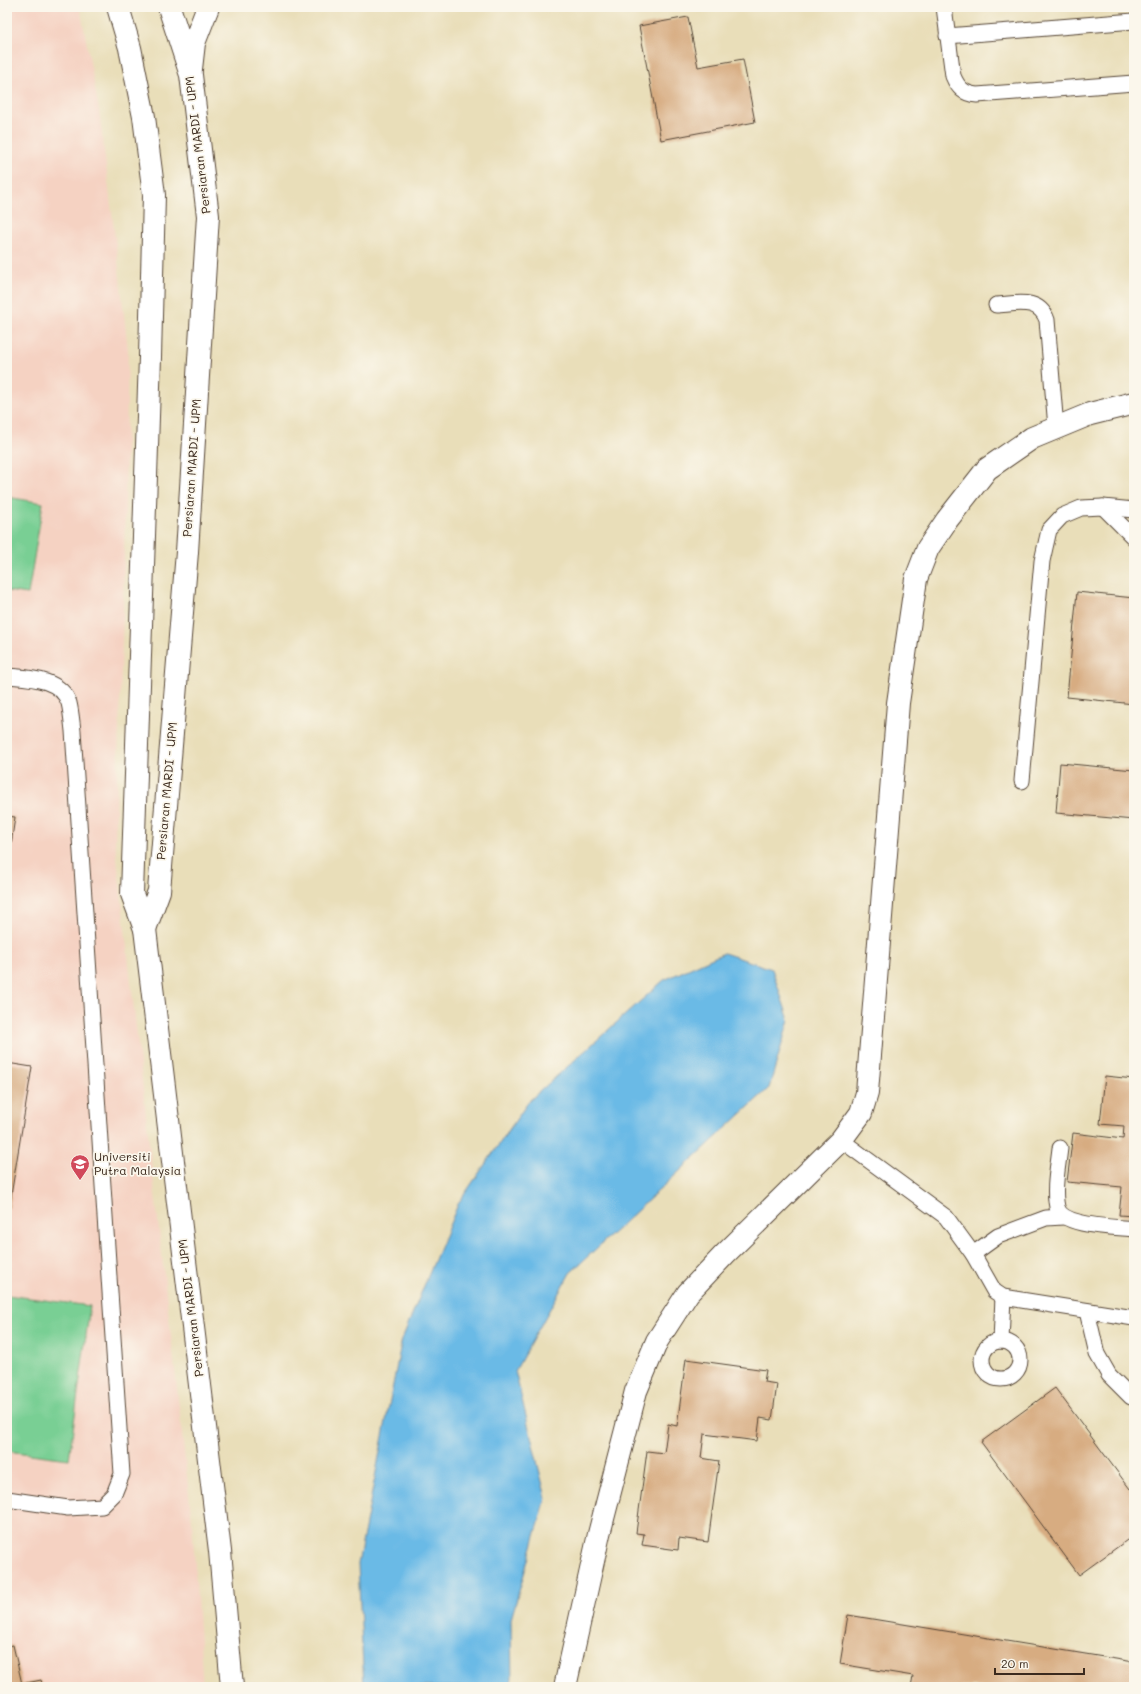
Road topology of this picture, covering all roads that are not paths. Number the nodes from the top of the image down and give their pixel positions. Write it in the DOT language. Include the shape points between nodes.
graph roads {
  1 [pos="118,7"];
  2 [pos="169,7"];
  3 [pos="208,7"];
  4 [pos="944,7"];
  5 [pos="1134,21"];
  6 [pos="947,36"];
  7 [pos="190,75"];
  8 [pos="1134,83"];
  9 [pos="996,305"];
  10 [pos="1134,403"];
  11 [pos="1056,428"];
  12 [pos="1103,507"];
  13 [pos="1134,510"];
  14 [pos="1134,538"];
  15 [pos="7,676"];
  16 [pos="1022,781"];
  17 [pos="145,930"];
  18 [pos="841,1140"];
  19 [pos="1060,1148"];
  20 [pos="1063,1217"];
  21 [pos="1134,1229"];
  22 [pos="973,1254"];
  23 [pos="1003,1297"];
  24 [pos="1087,1311"];
  25 [pos="1134,1318"];
  26 [pos="1001,1341"];
  27 [pos="1134,1398"];
  28 [pos="7,1499"];
  29 [pos="232,1687"];
  30 [pos="565,1687"];
  1 -- 17 [label="street, Persiaran MARDI - UPM" via="130,48 144,118 154,195 132,894"];
  2 -- 7 [label="street, Persiaran MARDI - UPM"];
  3 -- 7 [label="street" via="194,43"];
  4 -- 6 [label="lane"];
  5 -- 6 [label="lane"];
  6 -- 8 [label="lane" via="953,76 961,91 968,94"];
  7 -- 17 [label="street, Persiaran MARDI - UPM" via="208,216 187,552 160,883"];
  9 -- 11 [label="lane" via="1028,304 1037,306 1044,312 1047,320"];
  10 -- 11 [label="street" via="1090,414"];
  11 -- 18 [label="street" via="1032,438 987,469 928,548 916,579 898,702 867,1093 861,1113"];
  12 -- 13 [label="lane"];
  12 -- 14 [label="lane"];
  12 -- 16 [label="lane" via="1081,508 1062,516 1049,530 1042,561"];
  15 -- 28 [label="lane" via="34,678 58,686 68,701 73,731 122,1474 114,1494 102,1506 68,1508"];
  17 -- 29 [label="street, Persiaran MARDI - UPM" via="220,1551"];
  18 -- 22 [label="lane" via="946,1217"];
  18 -- 30 [label="street" via="688,1293 657,1341 636,1391 599,1534"];
  19 -- 20 [label="lane" via="1056,1195 1057,1209"];
  20 -- 21 [label="lane" via="1076,1222"];
  20 -- 22 [label="lane" via="1046,1218 998,1236"];
  22 -- 23 [label="lane" via="994,1291"];
  23 -- 24 [label="lane"];
  23 -- 26 [label="lane"];
  24 -- 25 [label="lane"];
  24 -- 27 [label="lane" via="1096,1354 1109,1375"];
}
